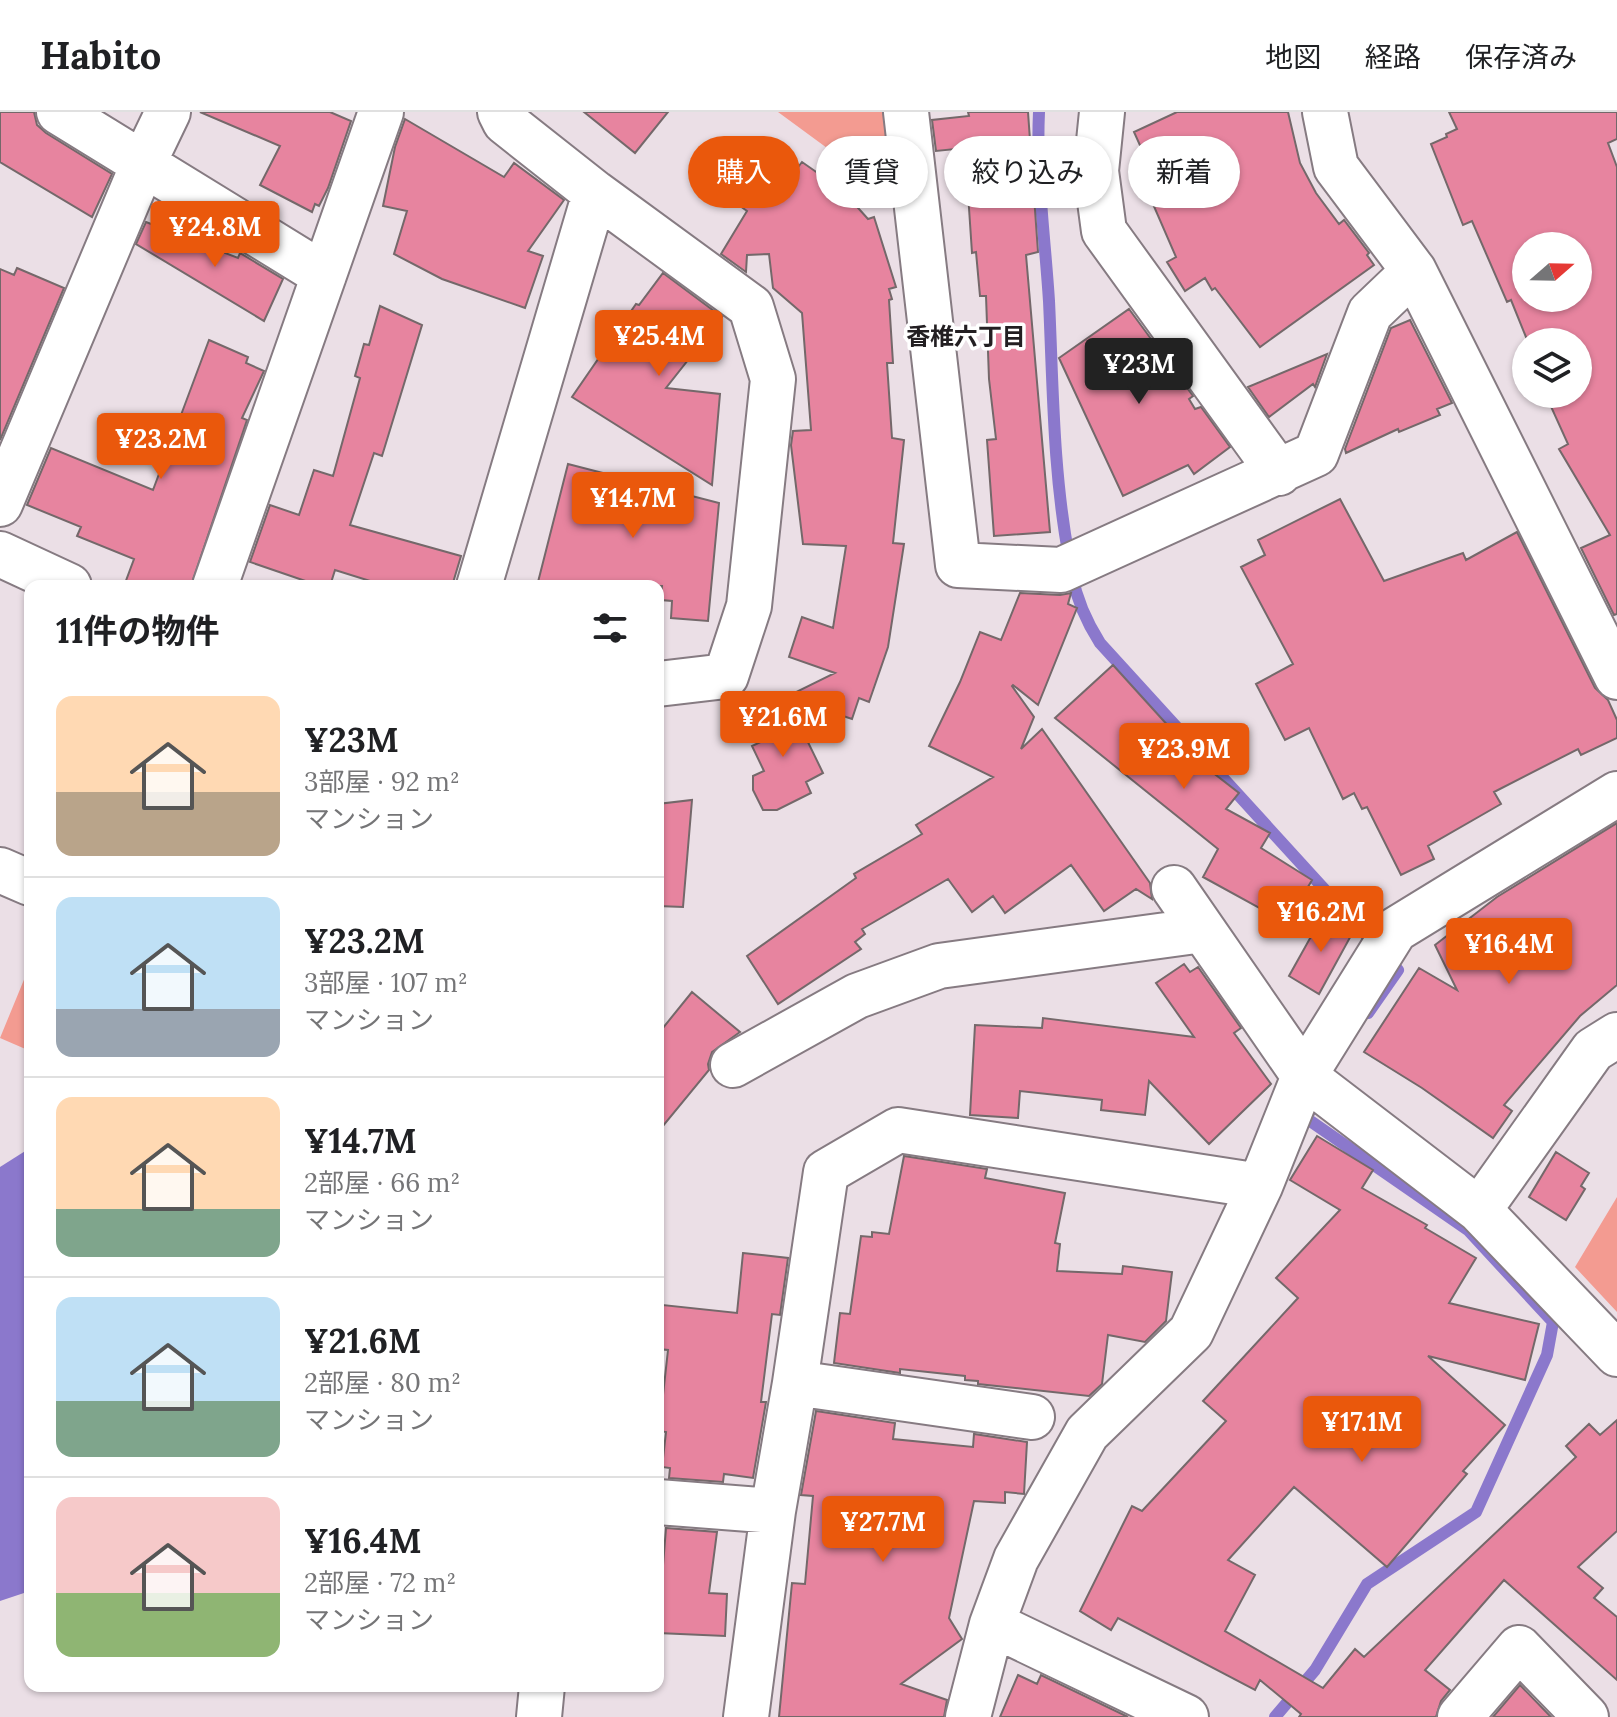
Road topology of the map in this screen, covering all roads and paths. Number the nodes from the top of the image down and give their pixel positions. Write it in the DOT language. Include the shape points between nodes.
graph roads {
  1 [pos="59,112"];
  2 [pos="168,112"];
  3 [pos="381,112"];
  4 [pos="500,112"];
  5 [pos="906,112"];
  6 [pos="1102,112"];
  7 [pos="1325,112"];
  8 [pos="144,162"];
  9 [pos="595,193"];
  10 [pos="1414,271"];
  11 [pos="324,275"];
  12 [pos="1279,473"];
  13 [pos="0,504"];
  14 [pos="0,554"];
  15 [pos="56,580"];
  16 [pos="217,580"];
  17 [pos="481,580"];
  18 [pos="1617,677"];
  19 [pos="664,683"];
  20 [pos="1617,794"];
  21 [pos="0,870"];
  22 [pos="24,880"];
  23 [pos="1174,888"];
  24 [pos="1203,930"];
  25 [pos="1617,1035"];
  26 [pos="733,1065"];
  27 [pos="1304,1076"];
  28 [pos="1260,1186"];
  29 [pos="1479,1210"];
  30 [pos="1617,1354"];
  31 [pos="795,1383"];
  32 [pos="1032,1417"];
  33 [pos="664,1502"];
  34 [pos="773,1511"];
  35 [pos="992,1624"];
  36 [pos="541,1692"];
  37 [pos="539,1717"];
  38 [pos="746,1717"];
  39 [pos="968,1717"];
  40 [pos="1186,1717"];
  41 [pos="1460,1717"];
  42 [pos="1586,1717"];
  1 -- 8 [label="street"];
  2 -- 8 [label="street"];
  3 -- 11 [label="street"];
  4 -- 9 [label="street" via="505,122"];
  5 -- 12 [label="street" via="958,565 1061,570"];
  6 -- 12 [label="street" via="1096,171 1104,231"];
  7 -- 10 [label="street" via="1336,167"];
  8 -- 11 [label="street"];
  8 -- 13 [label="street"];
  9 -- 17 [label="street"];
  9 -- 19 [label="street" via="751,307 773,379 749,606 726,676"];
  10 -- 12 [label="street" via="1370,313 1316,454"];
  10 -- 18 [label="street"];
  11 -- 16 [label="street"];
  14 -- 15 [label="street"];
  20 -- 27 [label="street" via="1395,930"];
  21 -- 22 [label="street"];
  23 -- 24 [label="street"];
  24 -- 26 [label="street" via="939,966 857,996"];
  24 -- 27 [label="street"];
  25 -- 29 [label="street" via="1593,1050"];
  27 -- 28 [label="street"];
  27 -- 29 [label="street"];
  28 -- 31 [label="street" via="898,1130 826,1172"];
  28 -- 35 [label="street" via="1191,1332 1087,1433 1016,1559"];
  29 -- 30 [label="street"];
  31 -- 32 [label="street"];
  31 -- 34 [label="street"];
  33 -- 34 [label="street"];
  34 -- 38 [label="street"];
  35 -- 39 [label="street"];
  35 -- 40 [label="street"];
  36 -- 37 [label="street"];
  41 -- 42 [label="street" via="1519,1648"];
}
